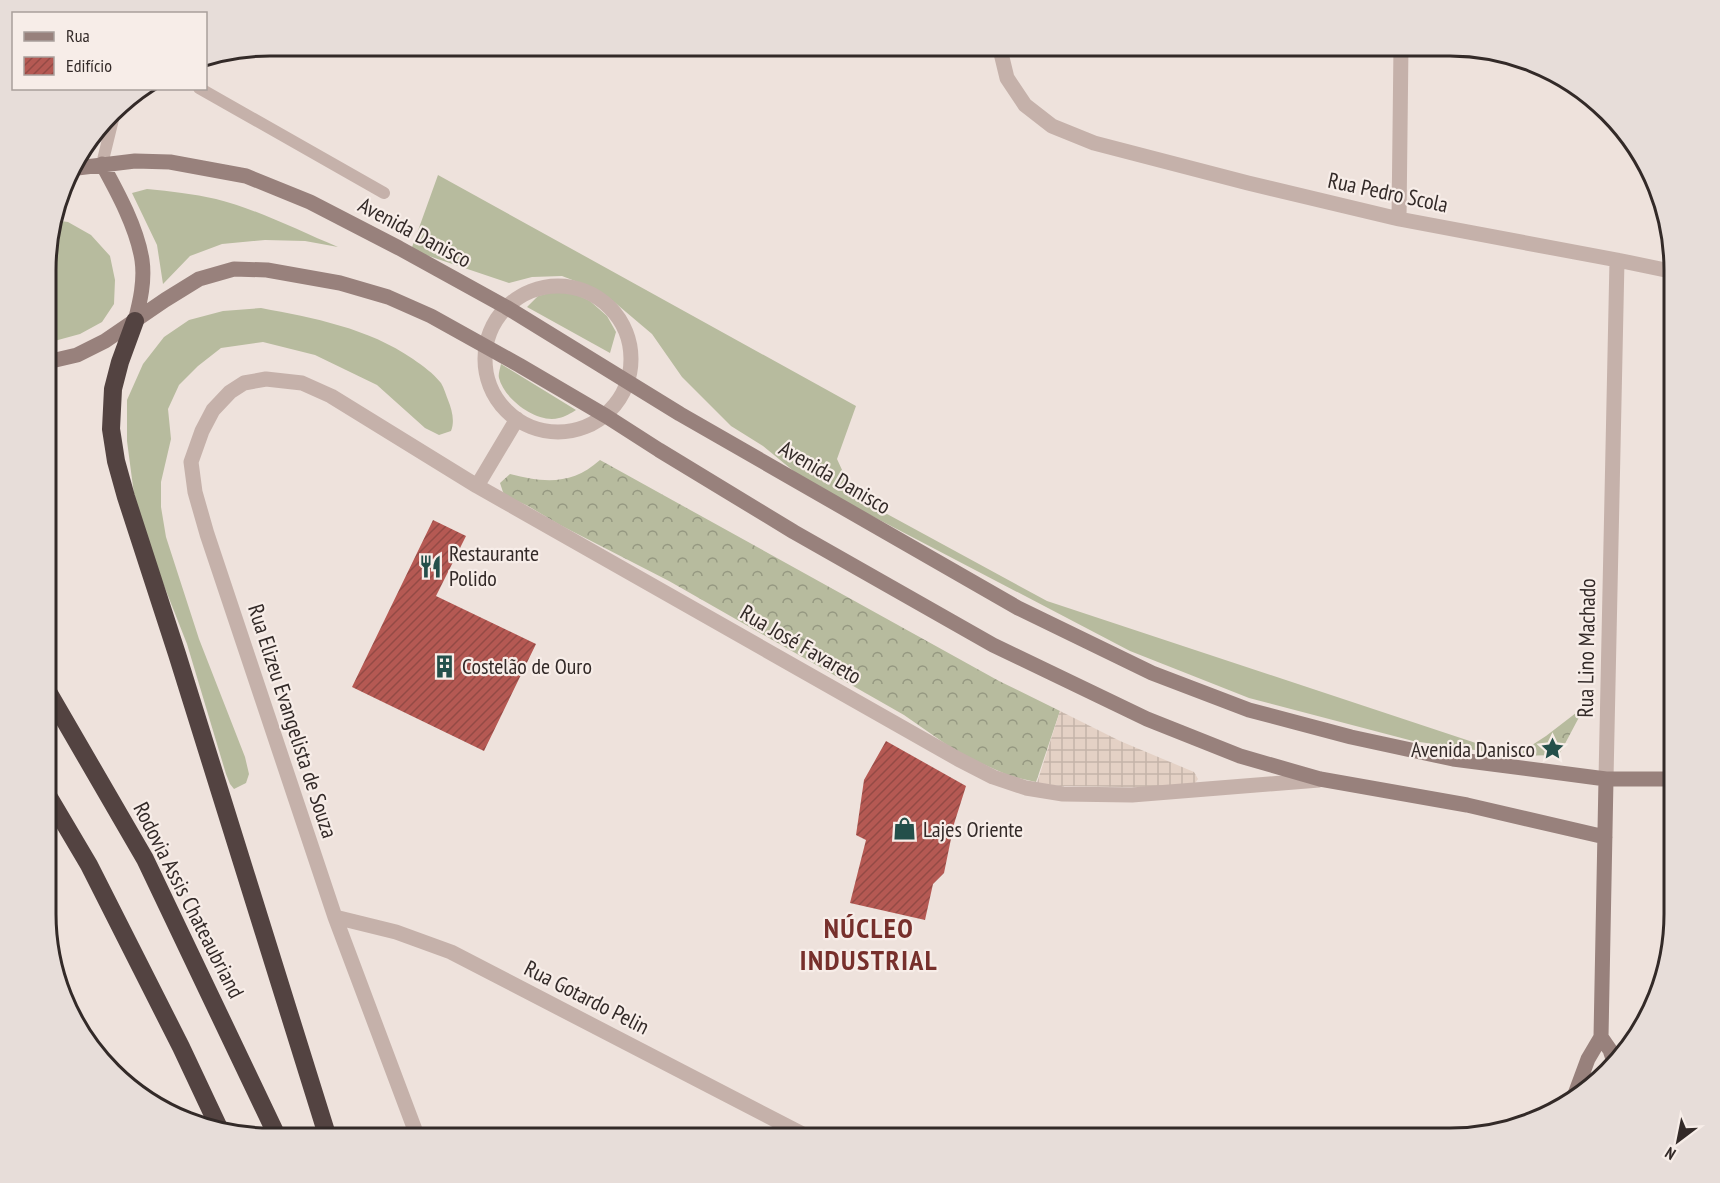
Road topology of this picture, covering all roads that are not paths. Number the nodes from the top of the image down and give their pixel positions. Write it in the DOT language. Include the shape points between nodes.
graph roads {
  1 [pos="1001,56"];
  2 [pos="1401,56"];
  3 [pos="203,90"];
  4 [pos="111,126"];
  5 [pos="102,164"];
  6 [pos="82,167"];
  7 [pos="384,193"];
  8 [pos="1399,219"];
  9 [pos="1617,260"];
  10 [pos="1664,270"];
  11 [pos="506,307"];
  12 [pos="135,321"];
  13 [pos="486,346"];
  14 [pos="56,360"];
  15 [pos="629,382"];
  16 [pos="302,383"];
  17 [pos="606,416"];
  18 [pos="517,419"];
  19 [pos="477,486"];
  20 [pos="56,706"];
  21 [pos="1320,779"];
  22 [pos="1606,779"];
  23 [pos="1664,779"];
  24 [pos="56,809"];
  25 [pos="1605,837"];
  26 [pos="335,917"];
  27 [pos="1601,1037"];
  28 [pos="1611,1054"];
  29 [pos="1578,1085"];
  30 [pos="215,1120"];
  31 [pos="273,1128"];
  32 [pos="325,1128"];
  33 [pos="414,1128"];
  34 [pos="791,1128"];
  1 -- 8 [label="street, Rua Pedro Scola" via="1006,78 1025,105 1052,126 1094,143"];
  2 -- 8 [label="street"];
  3 -- 7 [label="lane"];
  4 -- 5 [label="lane"];
  5 -- 6 [label="main road, Avenida Danisco"];
  5 -- 11 [label="main road, Avenida Danisco" via="170,162 246,176 310,202"];
  5 -- 12 [label="main road" via="122,202 142,261 142,294"];
  8 -- 9 [label="street, Rua Pedro Scola"];
  9 -- 10 [label="street, Rua Pedro Scola"];
  9 -- 22 [label="street, Rua Lino Machado"];
  11 -- 13 [label="street" via="495,321"];
  11 -- 15 [label="main road, Avenida Danisco"];
  11 -- 15 [label="street" via="523,293 544,286 566,285 587,291 606,303 630,339 633,361"];
  12 -- 13 [label="main road" via="199,279 234,269 267,270 340,283 388,297"];
  12 -- 14 [label="main road" via="77,355"];
  12 -- 32 [label="highway" via="112,389 111,429 116,461"];
  13 -- 17 [label="main road"];
  13 -- 18 [label="street" via="484,360 492,392"];
  15 -- 17 [label="street"];
  15 -- 22 [label="main road, Avenida Danisco" via="1018,608 1152,673 1249,710 1351,737 1453,759"];
  16 -- 19 [label="street, Rua José Favareto" via="331,396"];
  16 -- 26 [label="street, Rua Elizeu Evangelista de Souza" via="266,379 244,383 230,392 213,410 190,462 207,534"];
  17 -- 18 [label="street" via="572,431 553,432"];
  17 -- 21 [label="main road" via="794,532 993,645 1147,719 1240,756"];
  18 -- 19 [label="street"];
  19 -- 21 [label="street, Rua José Favareto" via="993,777 1063,794 1132,795"];
  20 -- 31 [label="highway, Rodovia Assis Chateaubriand" via="145,859"];
  21 -- 25 [label="main road" via="1467,805"];
  22 -- 23 [label="main road, Avenida Danisco"];
  22 -- 25 [label="main road, Rua Lino Machado"];
  24 -- 30 [label="highway" via="89,865"];
  25 -- 27 [label="main road, Rua Lino Machado"];
  26 -- 33 [label="street, Rua Elizeu Evangelista de Souza"];
  26 -- 34 [label="street, Rua Gotardo Pelin" via="396,932 451,952"];
  27 -- 28 [label="main road, Rua Lino Machado"];
  27 -- 29 [label="main road, Rua Lino Machado"];
}
